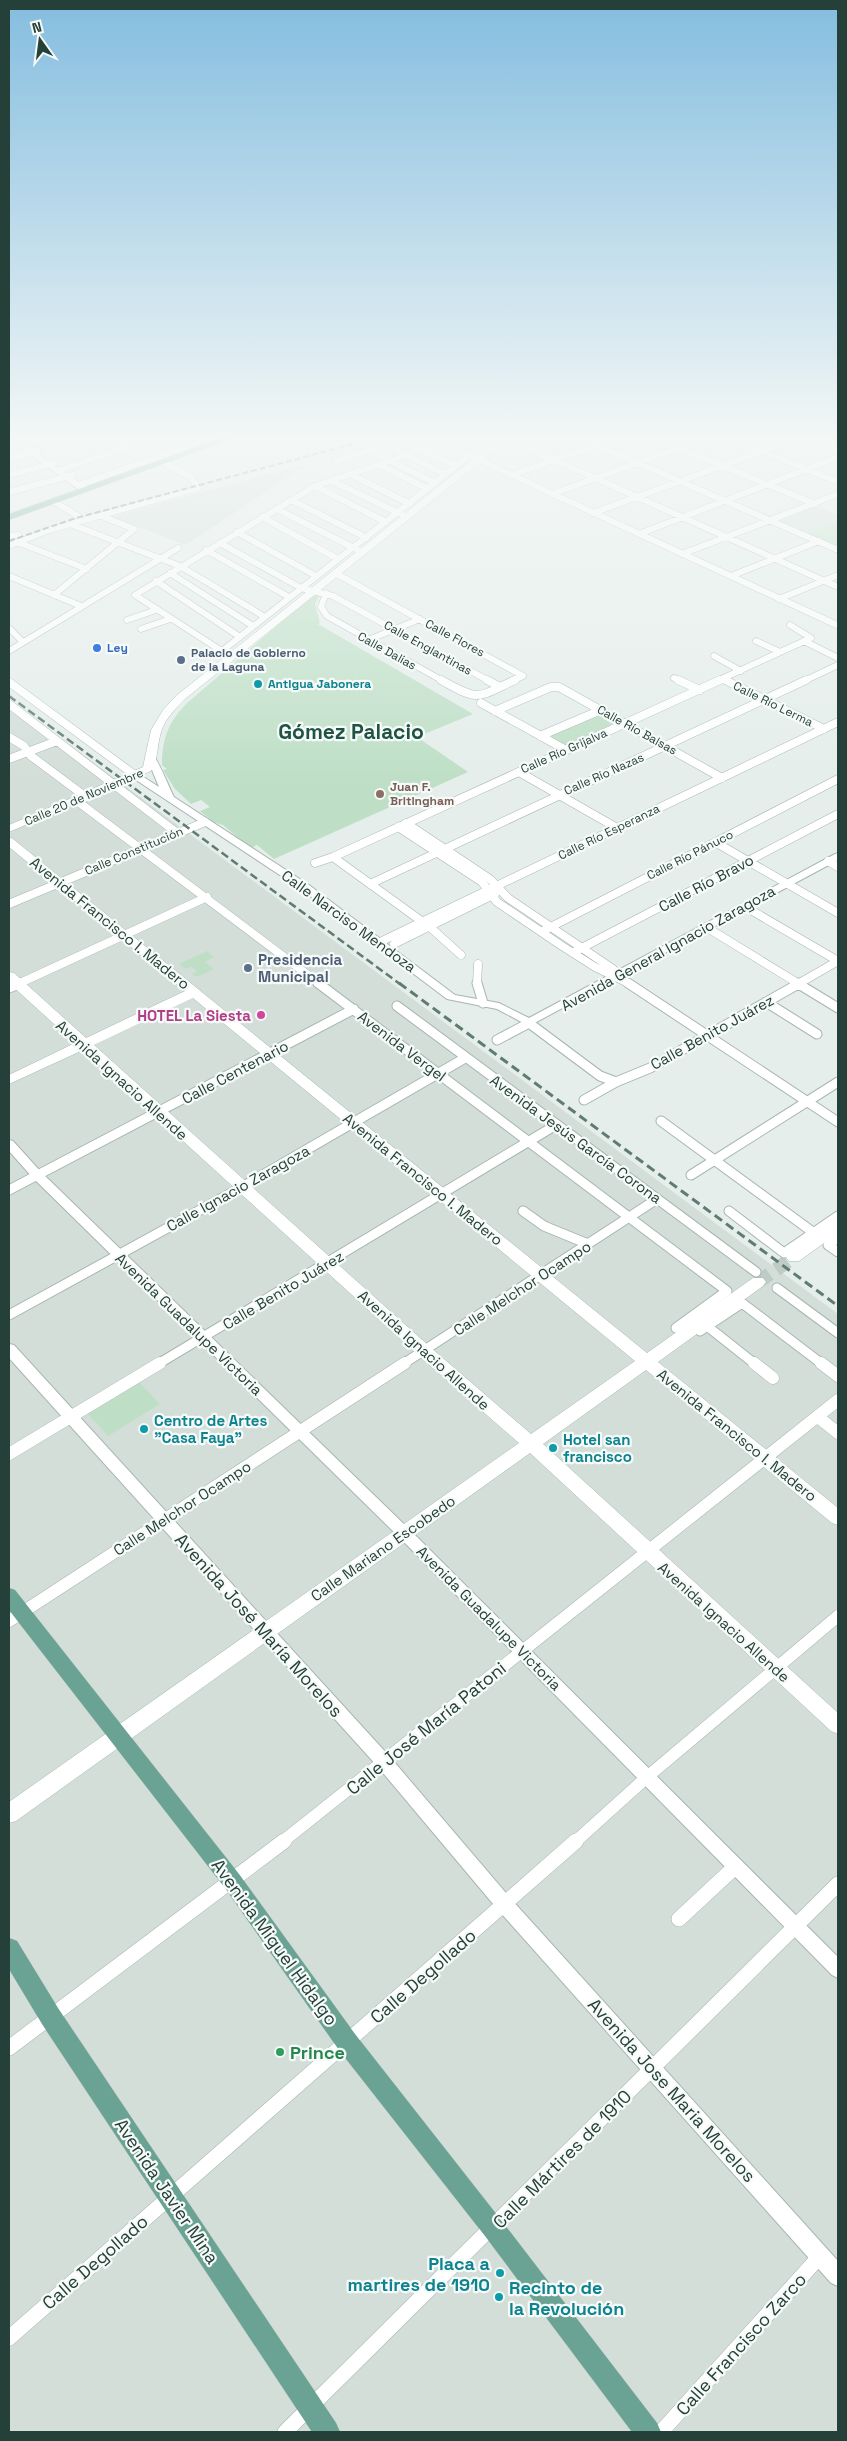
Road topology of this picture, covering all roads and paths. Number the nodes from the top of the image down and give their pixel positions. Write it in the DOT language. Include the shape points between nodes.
graph roads {
  1 [pos="49,553"];
  2 [pos="106,553"];
  3 [pos="144,553"];
  4 [pos="170,553"];
  5 [pos="201,553"];
  6 [pos="211,553"];
  7 [pos="239,553"];
  8 [pos="275,553"];
  9 [pos="327,553"];
  10 [pos="351,553"];
  11 [pos="354,553"];
  12 [pos="685,553"];
  13 [pos="761,553"];
  14 [pos="790,553"];
  15 [pos="682,554"];
  16 [pos="161,559"];
  17 [pos="338,559"];
  18 [pos="774,559"];
  19 [pos="180,566"];
  20 [pos="87,569"];
  21 [pos="170,573"];
  22 [pos="335,573"];
  23 [pos="838,575"];
  24 [pos="9,576"];
  25 [pos="316,576"];
  26 [pos="731,576"];
  27 [pos="156,581"];
  28 [pos="824,581"];
  29 [pos="838,587"];
  30 [pos="301,588"];
  31 [pos="314,590"];
  32 [pos="326,593"];
  33 [pos="54,595"];
  34 [pos="289,598"];
  35 [pos="779,599"];
  36 [pos="81,606"];
  37 [pos="156,610"];
  38 [pos="265,617"];
  39 [pos="170,619"];
  40 [pos="420,619"];
  41 [pos="127,620"];
  42 [pos="836,624"];
  43 [pos="790,625"];
  44 [pos="253,626"];
  45 [pos="9,628"];
  46 [pos="141,629"];
  47 [pos="395,629"];
  48 [pos="240,637"];
  49 [pos="368,640"];
  50 [pos="756,641"];
  51 [pos="804,641"];
  52 [pos="23,642"];
  53 [pos="9,651"];
  54 [pos="222,651"];
  55 [pos="780,652"];
  56 [pos="714,656"];
  57 [pos="231,657"];
  58 [pos="838,658"];
  59 [pos="838,665"];
  60 [pos="741,671"];
  61 [pos="838,672"];
  62 [pos="674,678"];
  63 [pos="723,679"];
  64 [pos="9,682"];
  65 [pos="500,688"];
  66 [pos="700,690"];
  67 [pos="768,701"];
  68 [pos="481,703"];
  69 [pos="9,704"];
  70 [pos="601,710"];
  71 [pos="495,711"];
  72 [pos="838,722"];
  73 [pos="626,723"];
  74 [pos="824,729"];
  75 [pos="540,736"];
  76 [pos="9,737"];
  77 [pos="56,741"];
  78 [pos="669,748"];
  79 [pos="566,750"];
  80 [pos="29,751"];
  81 [pos="152,758"];
  82 [pos="9,759"];
  83 [pos="520,772"];
  84 [pos="136,776"];
  85 [pos="722,778"];
  86 [pos="838,779"];
  87 [pos="115,785"];
  88 [pos="562,796"];
  89 [pos="82,799"];
  90 [pos="173,802"];
  91 [pos="838,814"];
  92 [pos="205,822"];
  93 [pos="406,823"];
  94 [pos="398,827"];
  95 [pos="617,828"];
  96 [pos="9,829"];
  97 [pos="177,833"];
  98 [pos="9,841"];
  99 [pos="714,842"];
  100 [pos="140,848"];
  101 [pos="443,852"];
  102 [pos="838,856"];
  103 [pos="333,857"];
  104 [pos="828,861"];
  105 [pos="748,862"];
  106 [pos="315,863"];
  107 [pos="838,867"];
  108 [pos="60,882"];
  109 [pos="786,884"];
  110 [pos="374,886"];
  111 [pos="494,891"];
  112 [pos="207,897"];
  113 [pos="9,904"];
  114 [pos="744,906"];
  115 [pos="838,913"];
  116 [pos="427,925"];
  117 [pos="551,927"];
  118 [pos="706,927"];
  119 [pos="543,931"];
  120 [pos="124,935"];
  121 [pos="380,942"];
  122 [pos="394,944"];
  123 [pos="582,948"];
  124 [pos="574,952"];
  125 [pos="460,955"];
  126 [pos="838,961"];
  127 [pos="478,964"];
  128 [pos="621,978"];
  129 [pos="12,983"];
  130 [pos="799,983"];
  131 [pos="194,992"];
  132 [pos="766,1002"];
  133 [pos="483,1003"];
  134 [pos="396,1006"];
  135 [pos="838,1008"];
  136 [pos="354,1009"];
  137 [pos="529,1023"];
  138 [pos="708,1034"];
  139 [pos="817,1034"];
  140 [pos="497,1040"];
  141 [pos="83,1045"];
  142 [pos="270,1054"];
  143 [pos="465,1058"];
  144 [pos="440,1074"];
  145 [pos="9,1080"];
  146 [pos="616,1082"];
  147 [pos="838,1082"];
  148 [pos="584,1100"];
  149 [pos="808,1102"];
  150 [pos="158,1112"];
  151 [pos="662,1121"];
  152 [pos="838,1122"];
  153 [pos="354,1123"];
  154 [pos="556,1125"];
  155 [pos="528,1142"];
  156 [pos="9,1144"];
  157 [pos="714,1160"];
  158 [pos="691,1174"];
  159 [pos="37,1175"];
  160 [pos="242,1187"];
  161 [pos="9,1190"];
  162 [pos="442,1194"];
  163 [pos="657,1199"];
  164 [pos="729,1211"];
  165 [pos="523,1212"];
  166 [pos="838,1216"];
  167 [pos="630,1217"];
  168 [pos="838,1226"];
  169 [pos="814,1232"];
  170 [pos="838,1238"];
  171 [pos="588,1244"];
  172 [pos="838,1252"];
  173 [pos="118,1254"];
  174 [pos="789,1255"];
  175 [pos="327,1263"];
  176 [pos="541,1275"];
  177 [pos="757,1277"];
  178 [pos="777,1288"];
  179 [pos="9,1315"];
  180 [pos="707,1326"];
  181 [pos="676,1328"];
  182 [pos="838,1333"];
  183 [pos="203,1337"];
  184 [pos="9,1349"];
  185 [pos="424,1351"];
  186 [pos="649,1363"];
  187 [pos="838,1376"];
  188 [pos="773,1378"];
  189 [pos="838,1400"];
  190 [pos="71,1417"];
  191 [pos="818,1417"];
  192 [pos="300,1432"];
  193 [pos="838,1434"];
  194 [pos="530,1443"];
  195 [pos="9,1454"];
  196 [pos="767,1459"];
  197 [pos="838,1518"];
  198 [pos="163,1519"];
  199 [pos="404,1533"];
  200 [pos="648,1553"];
  201 [pos="9,1596"];
  202 [pos="838,1616"];
  203 [pos="16,1617"];
  204 [pos="264,1632"];
  205 [pos="521,1652"];
  206 [pos="776,1668"];
  207 [pos="838,1724"];
  208 [pos="119,1737"];
  209 [pos="384,1762"];
  210 [pos="647,1777"];
  211 [pos="9,1814"];
  212 [pos="736,1866"];
  213 [pos="232,1882"];
  214 [pos="838,1884"];
  215 [pos="505,1905"];
  216 [pos="679,1919"];
  217 [pos="795,1926"];
  218 [pos="9,1949"];
  219 [pos="838,1969"];
  220 [pos="50,2016"];
  221 [pos="347,2042"];
  222 [pos="9,2048"];
  223 [pos="652,2068"];
  224 [pos="170,2196"];
  225 [pos="493,2228"];
  226 [pos="820,2256"];
  227 [pos="838,2276"];
  228 [pos="9,2338"];
  229 [pos="311,2407"];
  230 [pos="285,2432"];
  231 [pos="327,2432"];
  232 [pos="648,2432"];
  233 [pos="661,2432"];
  1 -- 20 [label="street"];
  2 -- 20 [label="street"];
  3 -- 16 [label="street"];
  4 -- 16 [label="street"];
  5 -- 19 [label="street"];
  6 -- 34 [label="street"];
  7 -- 30 [label="street"];
  8 -- 25 [label="street"];
  9 -- 17 [label="street"];
  10 -- 17 [label="street"];
  11 -- 22 [label="main road"];
  12 -- 15 [label="street"];
  13 -- 18 [label="street"];
  14 -- 18 [label="street"];
  15 -- 26 [label="main road"];
  16 -- 19 [label="street"];
  16 -- 36 [label="street"];
  17 -- 25 [label="street"];
  18 -- 26 [label="street"];
  18 -- 28 [label="street"];
  19 -- 21 [label="street"];
  19 -- 38 [label="street"];
  20 -- 33 [label="street"];
  21 -- 27 [label="street"];
  21 -- 44 [label="street"];
  22 -- 31 [label="main road"];
  22 -- 40 [label="street, Calle Flores"];
  23 -- 28 [label="street"];
  24 -- 33 [label="street"];
  25 -- 30 [label="street"];
  26 -- 35 [label="main road"];
  27 -- 37 [label="street" via="135,595"];
  27 -- 48 [label="street"];
  28 -- 29 [label="street"];
  28 -- 35 [label="street"];
  30 -- 31 [label="street, Calle Englantinas"];
  30 -- 34 [label="street"];
  31 -- 32 [label="street, Calle Englantinas"];
  31 -- 57 [label="main road"];
  32 -- 47 [label="street, Calle Englantinas"];
  32 -- 49 [label="street, Calle Dalias" via="322,612"];
  33 -- 36 [label="street"];
  34 -- 38 [label="street"];
  35 -- 42 [label="main road"];
  36 -- 52 [label="street"];
  37 -- 39 [label="street"];
  37 -- 41 [label="street"];
  38 -- 44 [label="street"];
  39 -- 46 [label="street"];
  39 -- 54 [label="street"];
  40 -- 47 [label="street"];
  40 -- 65 [label="street, Calle Flores" via="523,675"];
  43 -- 51 [label="street, Calle Río Grijalva" via="811,637"];
  44 -- 48 [label="street"];
  45 -- 52 [label="street"];
  47 -- 49 [label="street"];
  47 -- 65 [label="street, Calle Englantinas"];
  48 -- 54 [label="street"];
  49 -- 65 [label="street, Calle Dalias" via="470,696 480,696"];
  50 -- 55 [label="street"];
  51 -- 55 [label="street, Calle Río Grijalva"];
  51 -- 58 [label="street"];
  52 -- 53 [label="street"];
  54 -- 57 [label="street"];
  55 -- 60 [label="street, Calle Río Grijalva"];
  56 -- 60 [label="street"];
  57 -- 81 [label="main road" via="169,709 155,732"];
  59 -- 67 [label="street, Calle Río Nazas"];
  60 -- 63 [label="street, Calle Río Grijalva"];
  61 -- 67 [label="street, Calle Río Nazas"];
  62 -- 66 [label="street"];
  63 -- 66 [label="street, Calle Río Grijalva"];
  63 -- 67 [label="street, Calle Río Lerma"];
  64 -- 84 [label="street, Calle Narciso Mendoza"];
  66 -- 73 [label="street, Calle Río Grijalva"];
  67 -- 74 [label="street, Calle Río Lerma"];
  67 -- 78 [label="street, Calle Río Nazas"];
  68 -- 71 [label="street"];
  69 -- 77 [label="street"];
  70 -- 71 [label="street, Calle Río Balsas" via="559,687 551,687"];
  70 -- 73 [label="street, Calle Río Balsas"];
  70 -- 75 [label="street"];
  71 -- 75 [label="street"];
  72 -- 74 [label="street, Calle Río Esperanza"];
  73 -- 78 [label="street, Calle Río Balsas"];
  73 -- 79 [label="street, Calle Río Grijalva"];
  74 -- 85 [label="street, Calle Río Esperanza"];
  75 -- 79 [label="street"];
  76 -- 80 [label="street, Avenida Vergel"];
  77 -- 80 [label="street"];
  77 -- 87 [label="street"];
  78 -- 85 [label="street, Calle Río Balsas"];
  78 -- 88 [label="street, Calle Río Nazas"];
  79 -- 83 [label="street, Calle Río Grijalva"];
  80 -- 82 [label="street"];
  80 -- 89 [label="street, Avenida Vergel"];
  81 -- 84 [label="main road, Calle 20 de Noviembre" via="147,770"];
  81 -- 90 [label="street, Calle Narciso Mendoza"];
  83 -- 88 [label="street"];
  83 -- 93 [label="street, Calle Río Grijalva"];
  84 -- 87 [label="main road, Calle 20 de Noviembre"];
  84 -- 90 [label="street, Calle Narciso Mendoza"];
  85 -- 95 [label="street, Calle Río Esperanza"];
  86 -- 99 [label="street, Calle Río Pánuco"];
  87 -- 89 [label="main road, Calle 20 de Noviembre"];
  87 -- 97 [label="street"];
  88 -- 95 [label="street"];
  88 -- 101 [label="street, Calle Río Nazas"];
  89 -- 96 [label="main road, Calle 20 de Noviembre"];
  89 -- 100 [label="street, Avenida Vergel"];
  90 -- 92 [label="street, Calle Narciso Mendoza"];
  91 -- 105 [label="street, Calle Río Bravo"];
  92 -- 97 [label="street, Calle Constitución"];
  92 -- 121 [label="street, Calle Narciso Mendoza" via="305,887"];
  93 -- 94 [label="street, Calle Río Grijalva"];
  93 -- 101 [label="street"];
  94 -- 101 [label="street"];
  94 -- 103 [label="street, Calle Río Grijalva"];
  95 -- 111 [label="street, Calle Río Esperanza"];
  97 -- 100 [label="street, Calle Constitución"];
  98 -- 108 [label="main road, Avenida Francisco I. Madero"];
  99 -- 105 [label="street"];
  99 -- 117 [label="street, Calle Río Pánuco"];
  100 -- 108 [label="street, Calle Constitución"];
  100 -- 112 [label="street, Avenida Vergel"];
  101 -- 110 [label="street, Calle Río Nazas"];
  101 -- 111 [label="street"];
  102 -- 104 [label="street, Avenida General Ignacio Zaragoza"];
  103 -- 106 [label="street, Calle Río Grijalva"];
  103 -- 110 [label="street"];
  104 -- 107 [label="street"];
  104 -- 109 [label="street, Avenida General Ignacio Zaragoza"];
  105 -- 109 [label="street"];
  105 -- 123 [label="street, Calle Río Bravo"];
  108 -- 113 [label="street, Calle Constitución"];
  108 -- 120 [label="main road, Avenida Francisco I. Madero"];
  109 -- 114 [label="street, Avenida General Ignacio Zaragoza"];
  109 -- 115 [label="street"];
  110 -- 116 [label="street"];
  111 -- 116 [label="street, Calle Río Esperanza"];
  111 -- 117 [label="street"];
  111 -- 119 [label="street"];
  112 -- 120 [label="street"];
  112 -- 136 [label="street, Avenida Vergel"];
  114 -- 118 [label="street, Avenida General Ignacio Zaragoza"];
  114 -- 126 [label="street"];
  116 -- 121 [label="street, Calle Río Esperanza"];
  116 -- 122 [label="street, Calle Río Esperanza"];
  116 -- 125 [label="street"];
  117 -- 119 [label="street, Calle Río Pánuco"];
  117 -- 123 [label="street"];
  118 -- 128 [label="street, Avenida General Ignacio Zaragoza"];
  118 -- 130 [label="street"];
  119 -- 124 [label="street"];
  120 -- 129 [label="street"];
  120 -- 131 [label="main road, Avenida Francisco I. Madero"];
  121 -- 133 [label="street, Calle Narciso Mendoza" via="451,997"];
  123 -- 124 [label="street, Calle Río Bravo"];
  123 -- 128 [label="street"];
  124 -- 128 [label="street"];
  126 -- 130 [label="street, Calle Benito Juárez"];
  127 -- 133 [label="street" via="476,981"];
  128 -- 137 [label="street, Avenida General Ignacio Zaragoza"];
  128 -- 138 [label="street"];
  129 -- 141 [label="main road, Avenida Ignacio Allende"];
  130 -- 132 [label="street, Calle Benito Juárez"];
  130 -- 135 [label="street"];
  131 -- 141 [label="main road"];
  131 -- 142 [label="main road, Avenida Francisco I. Madero"];
  132 -- 138 [label="street, Calle Benito Juárez"];
  132 -- 139 [label="street"];
  133 -- 137 [label="street, Calle Narciso Mendoza" via="507,1009"];
  134 -- 143 [label="street, Avenida Jesús García Corona"];
  136 -- 142 [label="street, Calle Centenario"];
  136 -- 144 [label="street, Avenida Vergel"];
  137 -- 140 [label="street, Avenida General Ignacio Zaragoza"];
  137 -- 146 [label="street" via="600,1076"];
  138 -- 146 [label="street, Calle Benito Juárez" via="650,1068"];
  138 -- 149 [label="street"];
  141 -- 145 [label="main road"];
  141 -- 150 [label="main road, Avenida Ignacio Allende"];
  142 -- 150 [label="street, Calle Centenario"];
  142 -- 153 [label="main road, Avenida Francisco I. Madero"];
  143 -- 144 [label="street, Calle Ignacio Zaragoza"];
  143 -- 154 [label="street, Avenida Jesús García Corona"];
  144 -- 153 [label="street, Calle Ignacio Zaragoza"];
  144 -- 155 [label="street, Avenida Vergel"];
  146 -- 148 [label="street, Calle Benito Juárez"];
  147 -- 149 [label="street"];
  149 -- 152 [label="street"];
  149 -- 157 [label="street"];
  150 -- 159 [label="street, Calle Centenario"];
  150 -- 160 [label="main road, Avenida Ignacio Allende"];
  151 -- 157 [label="street"];
  153 -- 160 [label="street, Calle Ignacio Zaragoza"];
  153 -- 162 [label="main road, Avenida Francisco I. Madero"];
  154 -- 155 [label="street, Calle Benito Juárez"];
  154 -- 163 [label="street, Avenida Jesús García Corona"];
  155 -- 162 [label="street, Calle Benito Juárez"];
  155 -- 167 [label="street, Avenida Vergel"];
  156 -- 159 [label="street, Avenida Guadalupe Victoria"];
  157 -- 158 [label="street"];
  157 -- 169 [label="street"];
  159 -- 161 [label="street, Calle Centenario"];
  159 -- 173 [label="street, Avenida Guadalupe Victoria"];
  160 -- 173 [label="street, Calle Ignacio Zaragoza"];
  160 -- 175 [label="main road, Avenida Ignacio Allende"];
  162 -- 175 [label="street, Calle Benito Juárez"];
  162 -- 176 [label="main road, Avenida Francisco I. Madero"];
  163 -- 167 [label="street, Calle Melchor Ocampo"];
  163 -- 177 [label="street, Avenida Jesús García Corona"];
  164 -- 174 [label="street"];
  165 -- 171 [label="street" via="544,1226"];
  166 -- 169 [label="street"];
  167 -- 171 [label="street, Calle Melchor Ocampo"];
  167 -- 181 [label="street, Avenida Vergel" via="727,1291"];
  168 -- 174 [label="main road"];
  169 -- 174 [label="street"];
  170 -- 172 [label="street" via="828,1245"];
  171 -- 176 [label="street, Calle Melchor Ocampo"];
  173 -- 179 [label="street, Calle Ignacio Zaragoza"];
  173 -- 183 [label="street, Avenida Guadalupe Victoria"];
  175 -- 183 [label="street, Calle Benito Juárez"];
  175 -- 185 [label="main road, Avenida Ignacio Allende"];
  176 -- 185 [label="street, Calle Melchor Ocampo"];
  176 -- 186 [label="main road, Avenida Francisco I. Madero"];
  177 -- 186 [label="main road, Calle Mariano Escobedo"];
  178 -- 182 [label="street"];
  180 -- 186 [label="street"];
  180 -- 187 [label="street" via="742,1303"];
  180 -- 188 [label="street"];
  183 -- 190 [label="street, Calle Benito Juárez"];
  183 -- 192 [label="street, Avenida Guadalupe Victoria"];
  184 -- 190 [label="street, Avenida José María Morelos"];
  185 -- 192 [label="street, Calle Melchor Ocampo"];
  185 -- 194 [label="main road, Avenida Ignacio Allende"];
  186 -- 194 [label="main road, Calle Mariano Escobedo"];
  186 -- 196 [label="main road, Avenida Francisco I. Madero"];
  189 -- 191 [label="street, Calle José María Patoni"];
  190 -- 195 [label="street, Calle Benito Juárez"];
  190 -- 198 [label="street, Avenida José María Morelos"];
  191 -- 193 [label="street"];
  191 -- 196 [label="street, Calle José María Patoni"];
  192 -- 198 [label="street, Calle Melchor Ocampo"];
  192 -- 199 [label="street, Avenida Guadalupe Victoria"];
  194 -- 199 [label="main road, Calle Mariano Escobedo"];
  194 -- 200 [label="main road, Avenida Ignacio Allende"];
  196 -- 197 [label="main road, Avenida Francisco I. Madero"];
  196 -- 200 [label="street, Calle José María Patoni"];
  198 -- 203 [label="street, Calle Melchor Ocampo"];
  198 -- 204 [label="street, Avenida José María Morelos"];
  199 -- 204 [label="main road, Calle Mariano Escobedo"];
  199 -- 205 [label="street, Avenida Guadalupe Victoria"];
  200 -- 205 [label="street, Calle José María Patoni"];
  200 -- 206 [label="main road, Avenida Ignacio Allende"];
  201 -- 203 [label="main road, Avenida Miguel Hidalgo"];
  202 -- 206 [label="street, Calle Degollado"];
  203 -- 208 [label="main road, Avenida Miguel Hidalgo"];
  204 -- 208 [label="main road, Calle Mariano Escobedo"];
  204 -- 209 [label="street, Avenida José María Morelos"];
  205 -- 209 [label="street, Calle José María Patoni"];
  205 -- 210 [label="street, Avenida Guadalupe Victoria"];
  206 -- 207 [label="main road, Avenida Ignacio Allende"];
  206 -- 210 [label="street, Calle Degollado"];
  208 -- 211 [label="main road, Calle Mariano Escobedo"];
  208 -- 213 [label="main road, Avenida Miguel Hidalgo"];
  209 -- 213 [label="street, Calle José María Patoni"];
  209 -- 215 [label="street, Avenida José María Morelos"];
  210 -- 212 [label="street, Avenida Guadalupe Victoria"];
  210 -- 215 [label="street, Calle Degollado"];
  212 -- 216 [label="street"];
  212 -- 217 [label="street, Avenida Guadalupe Victoria"];
  213 -- 220 [label="street, Calle José María Patoni"];
  213 -- 221 [label="main road, Avenida Miguel Hidalgo"];
  214 -- 217 [label="street, Calle Mártires de 1910"];
  215 -- 221 [label="street, Calle Degollado"];
  215 -- 223 [label="street, Avenida Jose Maria Morelos"];
  217 -- 219 [label="street, Avenida Guadalupe Victoria"];
  217 -- 223 [label="street, Calle Mártires de 1910"];
  218 -- 220 [label="main road, Avenida Javier Mina"];
  220 -- 222 [label="street, Calle José María Patoni"];
  220 -- 224 [label="main road, Avenida Javier Mina"];
  221 -- 224 [label="street, Calle Degollado"];
  221 -- 225 [label="main road, Avenida Miguel Hidalgo"];
  223 -- 225 [label="street, Calle Mártires de 1910"];
  223 -- 226 [label="street, Avenida Jose Maria Morelos"];
  224 -- 228 [label="street, Calle Degollado"];
  224 -- 229 [label="main road, Avenida Javier Mina"];
  225 -- 229 [label="street, Calle Mártires de 1910"];
  225 -- 232 [label="main road, Avenida Miguel Hidalgo"];
  226 -- 227 [label="street, Avenida Jose Maria Morelos"];
  226 -- 233 [label="street, Calle Francisco Zarco"];
  229 -- 230 [label="street, Calle Mártires de 1910"];
  229 -- 231 [label="main road, Avenida Javier Mina"];
}
